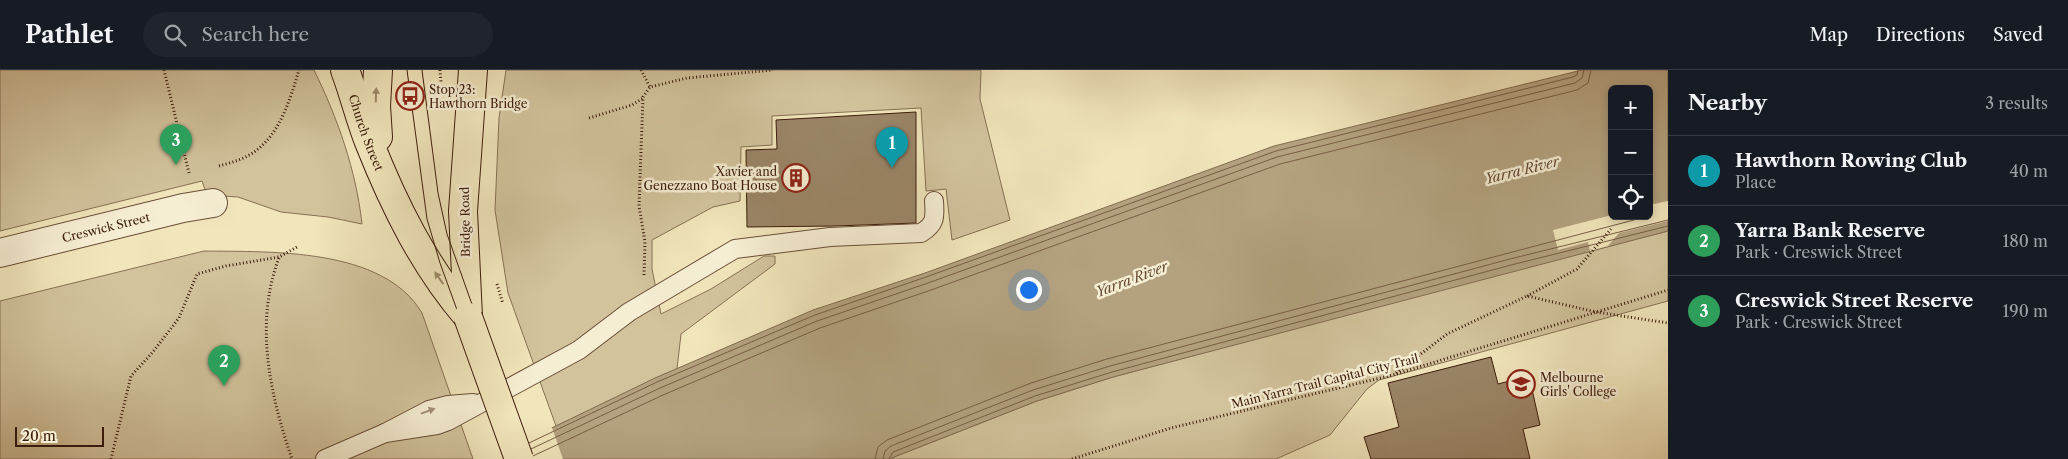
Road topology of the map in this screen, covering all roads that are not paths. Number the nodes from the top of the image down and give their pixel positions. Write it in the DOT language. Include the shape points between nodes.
graph roads {
  1 [pos="345,70"];
  2 [pos="378,70"];
  3 [pos="473,70"];
  4 [pos="452,76"];
  5 [pos="468,128"];
  6 [pos="392,195"];
  7 [pos="934,201"];
  8 [pos="213,203"];
  9 [pos="0,253"];
  10 [pos="468,317"];
  11 [pos="325,459"];
  12 [pos="519,459"];
  1 -- 6 [label="main road, Church Street" via="369,142"];
  6 -- 2 [label="main road, one-way" via="378,134"];
  3 -- 5 [label="main road"];
  4 -- 5 [label="main road"];
  5 -- 10 [label="main road, Bridge Road" via="463,211"];
  10 -- 6 [label="main road, Bridge Road, one-way" via="422,254"];
  7 -- 11 [label="lane" via="935,215 931,227 921,233 830,237 735,250 629,312 579,350 480,402 429,410"];
  8 -- 9 [label="street, Creswick Street"];
  10 -- 12 [label="main road, Bridge Road, bridge"];
}
